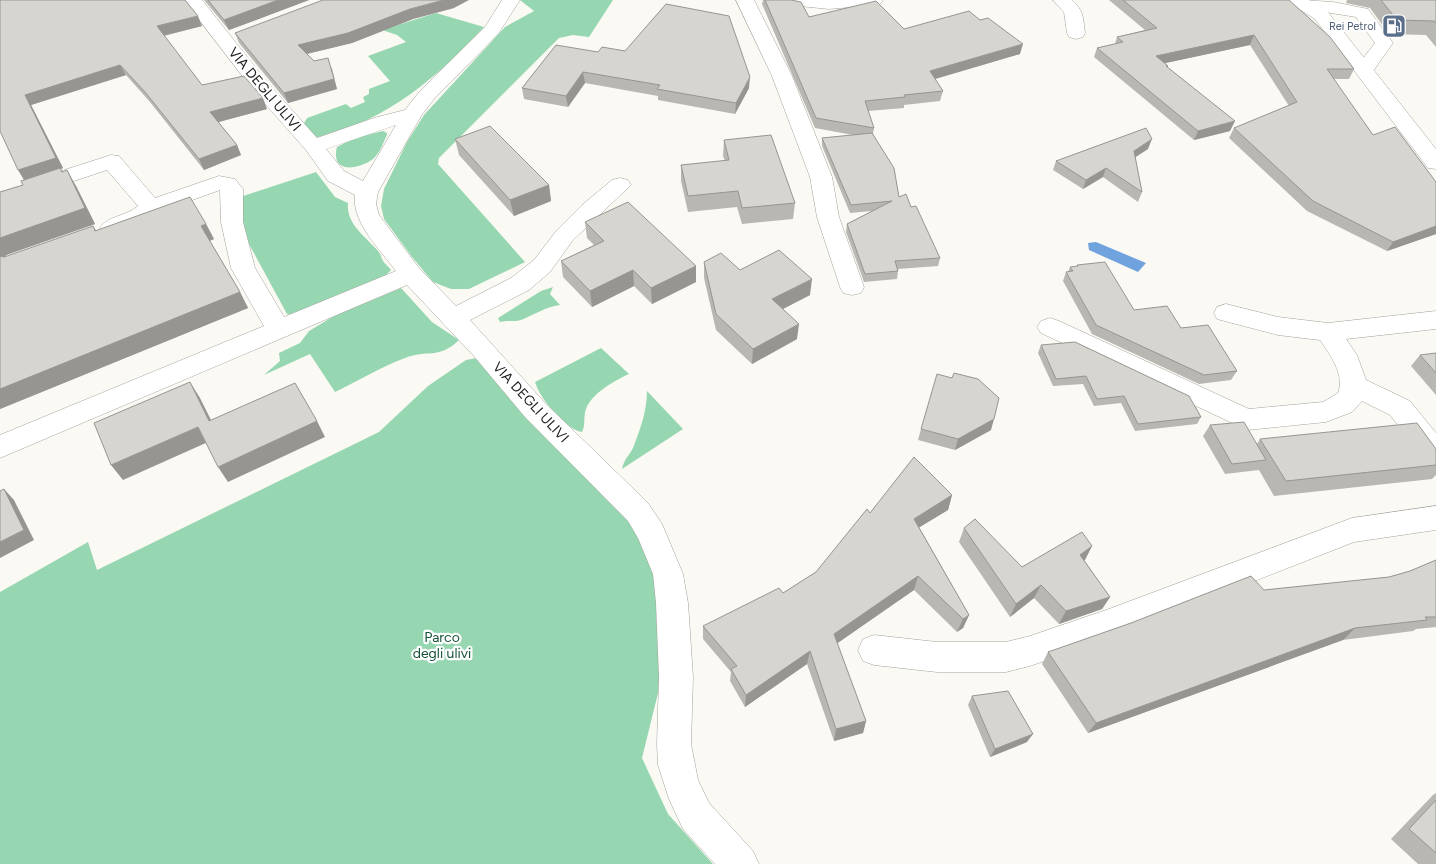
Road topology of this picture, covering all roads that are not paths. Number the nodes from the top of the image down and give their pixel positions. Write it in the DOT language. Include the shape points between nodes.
graph roads {
  1 [pos="193,0"];
  2 [pos="511,0"];
  3 [pos="745,0"];
  4 [pos="790,0"];
  5 [pos="874,0"];
  6 [pos="1062,0"];
  7 [pos="1301,2"];
  8 [pos="1076,33"];
  9 [pos="1364,70"];
  10 [pos="412,115"];
  11 [pos="313,146"];
  12 [pos="1436,163"];
  13 [pos="620,185"];
  14 [pos="21,191"];
  15 [pos="367,192"];
  16 [pos="151,207"];
  17 [pos="95,234"];
  18 [pos="412,274"];
  19 [pos="852,287"];
  20 [pos="1226,313"];
  21 [pos="454,318"];
  22 [pos="1436,320"];
  23 [pos="1050,327"];
  24 [pos="278,328"];
  25 [pos="1328,332"];
  26 [pos="1354,386"];
  27 [pos="0,446"];
  28 [pos="1436,453"];
  29 [pos="1436,518"];
  30 [pos="874,650"];
  31 [pos="740,864"];
  1 -- 11 [label="street, VIA DEGLI ULIVI" via="234,37 260,86"];
  2 -- 10 [label="street" via="492,30"];
  3 -- 19 [label="street" via="782,76 821,177 828,217"];
  4 -- 5 [label="street" via="829,4"];
  6 -- 8 [label="street" via="1073,10"];
  7 -- 9 [label="street" via="1321,15"];
  7 -- 9 [label="street" via="1362,13 1384,43"];
  9 -- 12 [label="street"];
  10 -- 11 [label="street" via="381,122"];
  10 -- 15 [label="street"];
  11 -- 15 [label="street, VIA DEGLI ULIVI" via="336,176"];
  13 -- 21 [label="street" via="590,210 565,235 542,266 520,284"];
  14 -- 16 [label="street" via="111,161"];
  15 -- 18 [label="street, VIA DEGLI ULIVI" via="368,216"];
  16 -- 17 [label="street" via="139,218"];
  16 -- 24 [label="street" via="218,183 227,184 232,189 232,222 243,268"];
  18 -- 21 [label="street, VIA DEGLI ULIVI"];
  18 -- 24 [label="street"];
  20 -- 25 [label="street" via="1278,326"];
  21 -- 31 [label="street, VIA DEGLI ULIVI" via="535,410 638,512 651,533 668,574 672,603 676,677 674,744 680,780 696,816"];
  22 -- 25 [label="street"];
  23 -- 26 [label="street" via="1247,420 1326,412 1342,406 1350,398"];
  24 -- 27 [label="street"];
  25 -- 26 [label="street" via="1344,355"];
  26 -- 28 [label="street" via="1400,408"];
  29 -- 30 [label="street" via="1352,530 1111,623 1006,657 937,657"];
}
